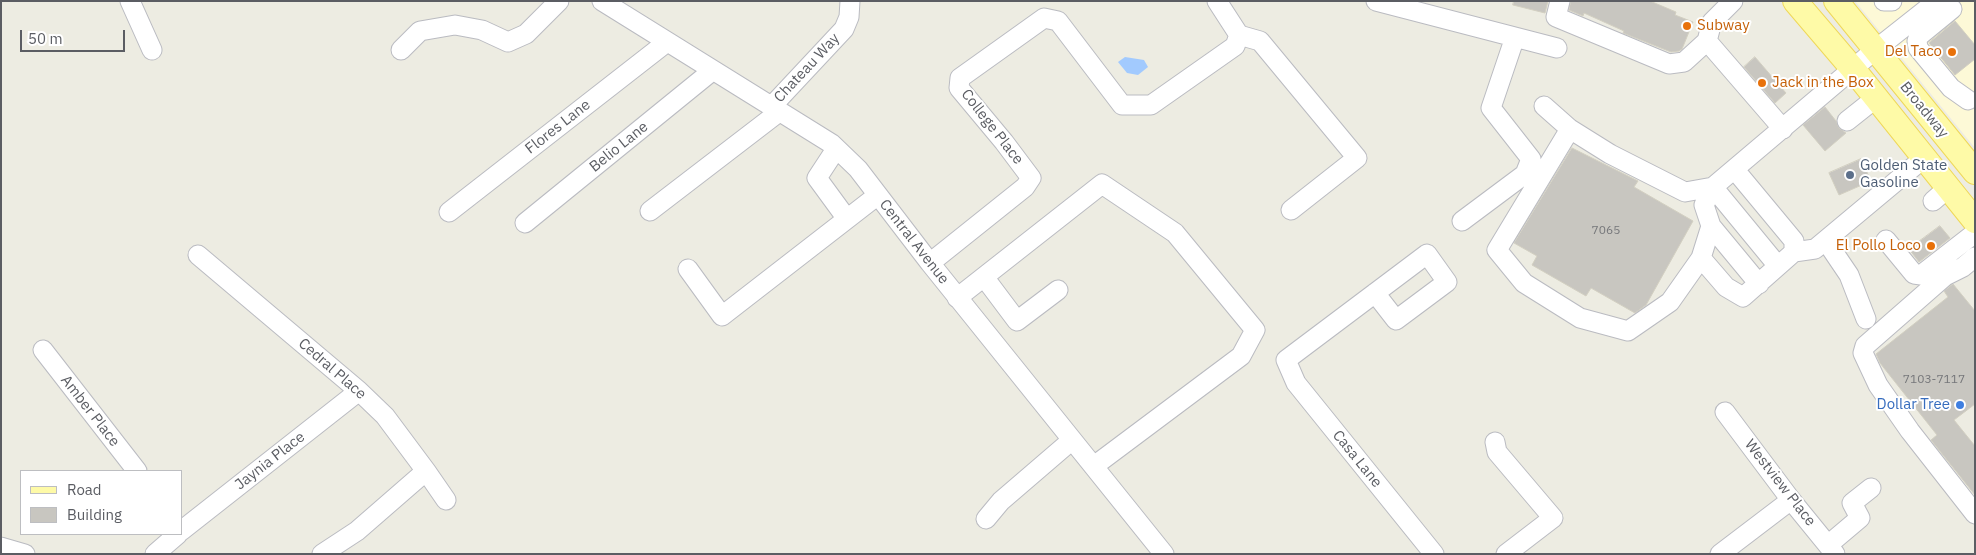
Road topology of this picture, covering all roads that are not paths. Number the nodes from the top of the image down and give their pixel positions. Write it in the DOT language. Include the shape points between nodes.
graph roads {
  1 [pos="130,1"];
  2 [pos="559,1"];
  3 [pos="602,1"];
  4 [pos="850,1"];
  5 [pos="1217,1"];
  6 [pos="1376,1"];
  7 [pos="1560,1"];
  8 [pos="1733,1"];
  9 [pos="1795,1"];
  10 [pos="1836,1"];
  11 [pos="1884,1"];
  12 [pos="1892,1"];
  13 [pos="1944,5"];
  14 [pos="1239,35"];
  15 [pos="1515,37"];
  16 [pos="1707,41"];
  17 [pos="667,42"];
  18 [pos="1557,48"];
  19 [pos="152,50"];
  20 [pos="401,50"];
  21 [pos="1875,50"];
  22 [pos="1853,69"];
  23 [pos="712,71"];
  24 [pos="1876,98"];
  25 [pos="1968,100"];
  26 [pos="1544,106"];
  27 [pos="775,109"];
  28 [pos="1847,120"];
  29 [pos="1783,129"];
  30 [pos="1570,130"];
  31 [pos="836,149"];
  32 [pos="1924,158"];
  33 [pos="1735,170"];
  34 [pos="1975,172"];
  35 [pos="1714,187"];
  36 [pos="878,196"];
  37 [pos="1291,210"];
  38 [pos="449,212"];
  39 [pos="650,212"];
  40 [pos="847,219"];
  41 [pos="1462,221"];
  42 [pos="1975,221"];
  43 [pos="525,222"];
  44 [pos="1711,226"];
  45 [pos="1975,233"];
  46 [pos="1886,240"];
  47 [pos="1826,241"];
  48 [pos="1794,252"];
  49 [pos="198,255"];
  50 [pos="1975,257"];
  51 [pos="1701,258"];
  52 [pos="930,263"];
  53 [pos="1778,266"];
  54 [pos="688,269"];
  55 [pos="984,277"];
  56 [pos="1759,284"];
  57 [pos="1058,290"];
  58 [pos="1375,293"];
  59 [pos="957,298"];
  60 [pos="1866,319"];
  61 [pos="43,350"];
  62 [pos="359,391"];
  63 [pos="1725,412"];
  64 [pos="1072,440"];
  65 [pos="1495,442"];
  66 [pos="1094,466"];
  67 [pos="136,470"];
  68 [pos="426,470"];
  69 [pos="1871,488"];
  70 [pos="446,500"];
  71 [pos="1791,500"];
  72 [pos="1975,514"];
  73 [pos="986,519"];
  74 [pos="182,530"];
  75 [pos="176,535"];
  76 [pos="1,547"];
  77 [pos="1832,550"];
  78 [pos="25,554"];
  79 [pos="155,554"];
  80 [pos="322,554"];
  81 [pos="1164,554"];
  82 [pos="1434,554"];
  83 [pos="1506,554"];
  84 [pos="1720,554"];
  1 -- 19 [label="street"];
  2 -- 20 [label="street" via="526,34 508,42 482,30 455,25 420,31"];
  3 -- 17 [label="street, Central Avenue"];
  4 -- 27 [label="street, Chateau Way" via="844,29"];
  5 -- 14 [label="street"];
  6 -- 15 [label="street"];
  7 -- 16 [label="street" via="1556,17 1669,64 1684,62"];
  8 -- 16 [label="street" via="1712,22"];
  9 -- 22 [label="main road, Broadway"];
  10 -- 21 [label="main road, Broadway"];
  11 -- 12 [label="street"];
  13 -- 21 [label="street"];
  13 -- 25 [label="street" via="1919,36 1918,48 1951,88"];
  14 -- 37 [label="street" via="1260,41 1358,158"];
  14 -- 52 [label="street, College Place" via="1235,46 1151,105 1122,105 1058,21 1044,18 960,78 959,88 1031,178 1025,187"];
  15 -- 18 [label="street"];
  15 -- 41 [label="street" via="1491,108 1531,159 1525,174"];
  16 -- 29 [label="street"];
  17 -- 23 [label="street, Central Avenue"];
  17 -- 38 [label="street, Flores Lane"];
  21 -- 22 [label="street"];
  21 -- 34 [label="main road, Broadway"];
  22 -- 24 [label="main road, Broadway"];
  22 -- 29 [label="street"];
  23 -- 27 [label="street, Central Avenue"];
  23 -- 43 [label="street, Belio Lane"];
  24 -- 28 [label="street"];
  24 -- 32 [label="main road, Broadway"];
  26 -- 30 [label="street"];
  27 -- 31 [label="street, Central Avenue"];
  27 -- 39 [label="street, Chateau Way"];
  29 -- 33 [label="street"];
  30 -- 35 [label="street" via="1685,192"];
  30 -- 51 [label="street" via="1498,250 1524,284 1580,318 1628,331 1670,302"];
  31 -- 36 [label="street, Central Avenue" via="858,169"];
  31 -- 40 [label="street" via="817,178"];
  32 -- 42 [label="main road, Broadway" via="1940,194"];
  32 -- 47 [label="street"];
  33 -- 35 [label="street"];
  33 -- 48 [label="street" via="1794,241"];
  35 -- 44 [label="street" via="1704,205"];
  35 -- 53 [label="street"];
  36 -- 40 [label="street"];
  36 -- 52 [label="street, Central Avenue"];
  40 -- 54 [label="street" via="722,316"];
  44 -- 51 [label="street"];
  44 -- 56 [label="street"];
  45 -- 46 [label="street" via="1921,275 1914,274"];
  47 -- 48 [label="street" via="1815,249"];
  47 -- 60 [label="street" via="1849,275"];
  48 -- 53 [label="street"];
  49 -- 62 [label="street, Cedral Place"];
  50 -- 72 [label="street" via="1925,293 1864,346 1863,353 1883,393"];
  51 -- 56 [label="street" via="1726,287 1743,297"];
  52 -- 59 [label="street, Central Avenue"];
  53 -- 56 [label="street"];
  55 -- 57 [label="street" via="1016,321"];
  55 -- 59 [label="street"];
  55 -- 66 [label="street" via="1102,184 1175,233 1255,330 1242,356"];
  58 -- 82 [label="street, Casa Lane" via="1286,360 1296,383"];
  59 -- 64 [label="street, Central Avenue"];
  61 -- 67 [label="street, Amber Place"];
  62 -- 68 [label="street, Cedral Place" via="386,416"];
  62 -- 74 [label="street, Jaynia Place"];
  63 -- 71 [label="street, Westview Place"];
  64 -- 66 [label="street, Central Avenue"];
  64 -- 73 [label="street"];
  65 -- 83 [label="street" via="1497,452 1553,518"];
  66 -- 81 [label="street, Central Avenue"];
  68 -- 70 [label="street, Cedral Place"];
  68 -- 80 [label="street" via="357,532"];
  69 -- 77 [label="street" via="1852,503 1860,518"];
  71 -- 77 [label="street, Westview Place"];
  71 -- 84 [label="street"];
  75 -- 79 [label="street, Jaynia Place"];
  76 -- 78 [label="street"];
}
